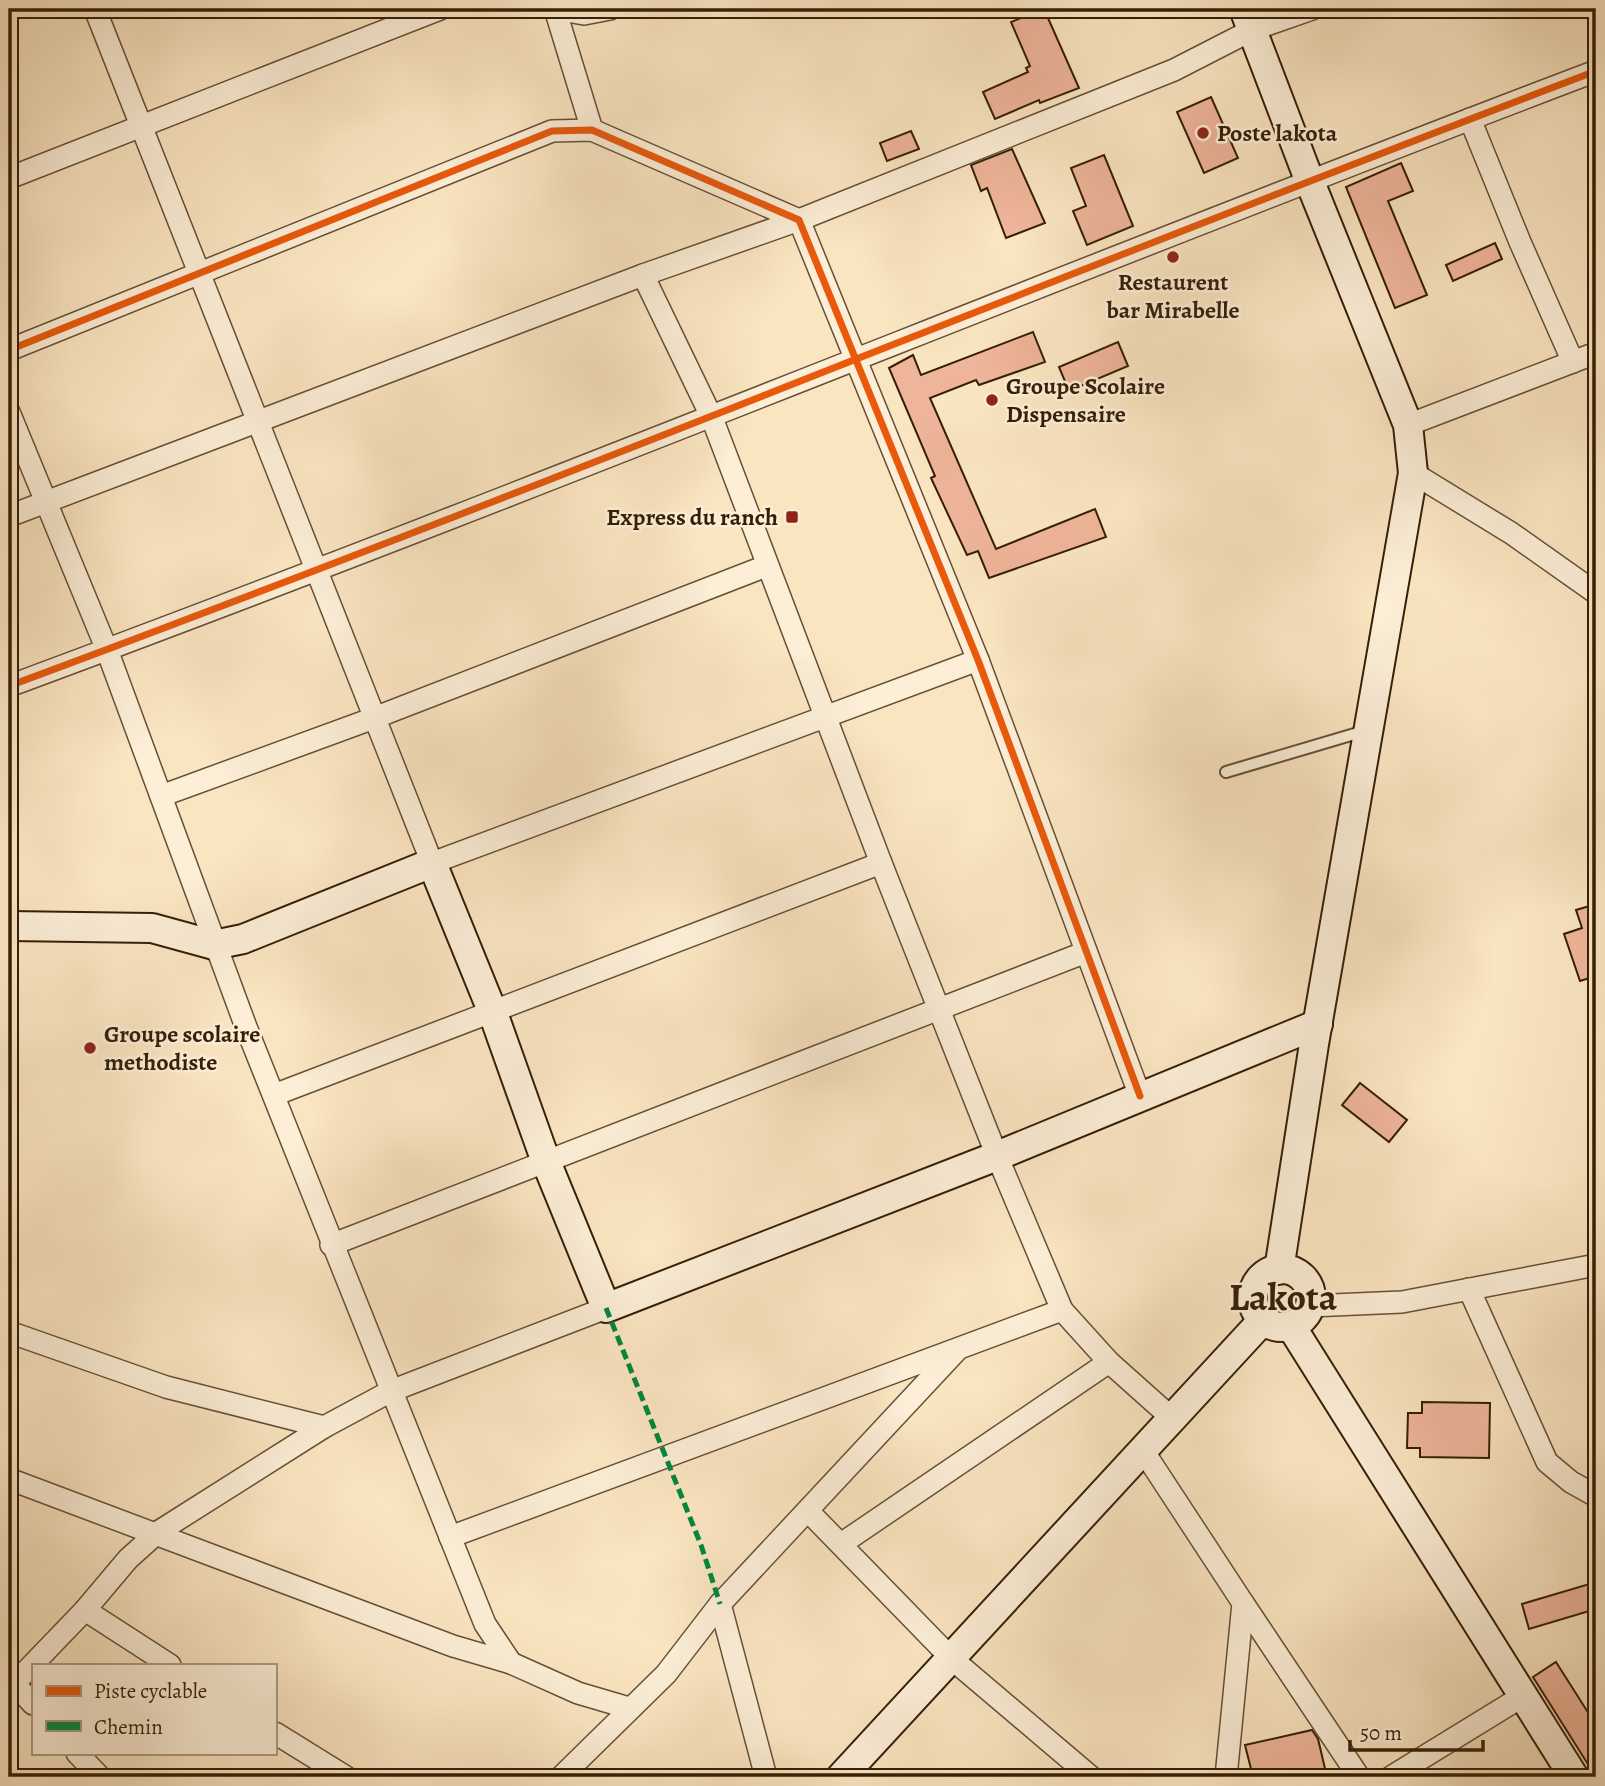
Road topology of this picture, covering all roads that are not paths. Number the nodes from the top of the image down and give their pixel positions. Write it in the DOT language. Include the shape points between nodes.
graph roads {
  1 [pos="95,9"];
  2 [pos="440,9"];
  3 [pos="555,9"];
  4 [pos="610,9"];
  5 [pos="1312,9"];
  6 [pos="1248,20"];
  7 [pos="1596,71"];
  8 [pos="1470,119"];
  9 [pos="140,126"];
  10 [pos="592,130"];
  11 [pos="9,178"];
  12 [pos="1310,181"];
  13 [pos="799,220"];
  14 [pos="201,272"];
  15 [pos="643,275"];
  16 [pos="9,350"];
  17 [pos="1596,353"];
  18 [pos="857,360"];
  19 [pos="1573,362"];
  20 [pos="9,412"];
  21 [pos="712,418"];
  22 [pos="259,422"];
  23 [pos="1408,425"];
  24 [pos="1413,473"];
  25 [pos="45,502"];
  26 [pos="9,516"];
  27 [pos="766,566"];
  28 [pos="315,570"];
  29 [pos="1596,593"];
  30 [pos="107,650"];
  31 [pos="978,660"];
  32 [pos="9,686"];
  33 [pos="374,718"];
  34 [pos="826,718"];
  35 [pos="1370,729"];
  36 [pos="1226,772"];
  37 [pos="161,796"];
  38 [pos="432,863"];
  39 [pos="881,863"];
  40 [pos="9,926"];
  41 [pos="214,946"];
  42 [pos="1086,952"];
  43 [pos="940,1010"];
  44 [pos="493,1013"];
  45 [pos="1318,1024"];
  46 [pos="274,1095"];
  47 [pos="1140,1096"];
  48 [pos="997,1156"];
  49 [pos="545,1159"];
  50 [pos="331,1245"];
  51 [pos="1596,1265"];
  52 [pos="1279,1270"];
  53 [pos="1469,1290"];
  54 [pos="606,1308"];
  55 [pos="1062,1310"];
  56 [pos="1300,1316"];
  57 [pos="1263,1320"];
  58 [pos="9,1332"];
  59 [pos="960,1347"];
  60 [pos="1109,1362"];
  61 [pos="391,1391"];
  62 [pos="1174,1420"];
  63 [pos="324,1427"];
  64 [pos="1144,1452"];
  65 [pos="9,1479"];
  66 [pos="1596,1496"];
  67 [pos="809,1512"];
  68 [pos="158,1532"];
  69 [pos="450,1538"];
  70 [pos="841,1544"];
  71 [pos="1243,1602"];
  72 [pos="720,1604"];
  73 [pos="85,1610"];
  74 [pos="952,1659"];
  75 [pos="511,1662"];
  76 [pos="168,1664"];
  77 [pos="11,1684"];
  78 [pos="1523,1696"];
  79 [pos="32,1703"];
  80 [pos="629,1708"];
  81 [pos="276,1734"];
  82 [pos="79,1754"];
  83 [pos="1085,1776"];
  84 [pos="100,1777"];
  85 [pos="346,1777"];
  86 [pos="561,1777"];
  87 [pos="766,1777"];
  88 [pos="841,1777"];
  89 [pos="1226,1777"];
  90 [pos="1359,1777"];
  91 [pos="1391,1777"];
  92 [pos="1574,1777"];
  1 -- 9 [label="street"];
  2 -- 9 [label="street"];
  3 -- 4 [label="street" via="594,14"];
  3 -- 10 [label="street"];
  5 -- 6 [label="street"];
  6 -- 12 [label="main road"];
  6 -- 13 [label="street" via="1174,70"];
  7 -- 8 [label="street"];
  8 -- 12 [label="street"];
  8 -- 19 [label="street"];
  9 -- 11 [label="street"];
  9 -- 14 [label="street"];
  10 -- 13 [label="street"];
  10 -- 14 [label="street" via="552,131 531,138"];
  12 -- 18 [label="street"];
  12 -- 23 [label="main road"];
  13 -- 15 [label="street"];
  13 -- 18 [label="street"];
  14 -- 16 [label="street"];
  14 -- 22 [label="street"];
  15 -- 21 [label="street"];
  15 -- 22 [label="street"];
  17 -- 19 [label="street"];
  18 -- 21 [label="street"];
  18 -- 31 [label="street"];
  19 -- 23 [label="street"];
  20 -- 25 [label="street"];
  21 -- 27 [label="street"];
  21 -- 28 [label="street"];
  22 -- 25 [label="street"];
  22 -- 28 [label="street"];
  23 -- 24 [label="main road"];
  24 -- 29 [label="street" via="1511,533"];
  24 -- 35 [label="main road"];
  25 -- 26 [label="street"];
  25 -- 30 [label="street"];
  27 -- 33 [label="street"];
  27 -- 34 [label="street"];
  28 -- 30 [label="street"];
  28 -- 33 [label="street"];
  30 -- 32 [label="street"];
  30 -- 37 [label="street"];
  31 -- 34 [label="street"];
  31 -- 42 [label="street"];
  33 -- 37 [label="street"];
  33 -- 38 [label="street"];
  34 -- 38 [label="street"];
  34 -- 39 [label="street"];
  35 -- 36 [label="lane"];
  35 -- 45 [label="main road"];
  37 -- 41 [label="street"];
  38 -- 41 [label="main road" via="243,939"];
  38 -- 44 [label="main road"];
  39 -- 43 [label="street"];
  39 -- 44 [label="street"];
  40 -- 41 [label="main road" via="152,928"];
  41 -- 46 [label="street"];
  42 -- 43 [label="street"];
  42 -- 47 [label="street"];
  43 -- 48 [label="street"];
  43 -- 49 [label="street"];
  44 -- 46 [label="street"];
  44 -- 49 [label="main road"];
  45 -- 47 [label="main road"];
  45 -- 52 [label="main road"];
  46 -- 50 [label="street"];
  47 -- 48 [label="main road"];
  48 -- 54 [label="main road"];
  48 -- 55 [label="street"];
  49 -- 50 [label="street"];
  49 -- 54 [label="main road"];
  50 -- 61 [label="street"];
  51 -- 53 [label="street"];
  52 -- 56 [label="main road" via="1302,1278 1310,1290"];
  52 -- 57 [label="main road" via="1264,1276 1255,1290 1254,1306"];
  53 -- 56 [label="street"];
  53 -- 66 [label="street" via="1547,1462"];
  54 -- 61 [label="street"];
  55 -- 59 [label="street"];
  55 -- 60 [label="street"];
  56 -- 57 [label="main road" via="1281,1327"];
  56 -- 78 [label="main road"];
  57 -- 62 [label="main road"];
  58 -- 63 [label="street" via="166,1387"];
  59 -- 67 [label="street"];
  59 -- 69 [label="street"];
  60 -- 62 [label="street"];
  60 -- 70 [label="street"];
  61 -- 63 [label="street"];
  61 -- 69 [label="street"];
  62 -- 64 [label="main road"];
  63 -- 68 [label="street"];
  64 -- 71 [label="street"];
  64 -- 74 [label="main road"];
  65 -- 68 [label="street"];
  67 -- 70 [label="street"];
  67 -- 72 [label="street"];
  68 -- 73 [label="street"];
  68 -- 75 [label="street" via="439,1641"];
  69 -- 75 [label="street" via="485,1624"];
  70 -- 74 [label="street"];
  71 -- 89 [label="street"];
  71 -- 90 [label="street"];
  72 -- 80 [label="street" via="666,1674"];
  72 -- 87 [label="street"];
  73 -- 76 [label="street"];
  73 -- 77 [label="street"];
  74 -- 83 [label="street"];
  74 -- 88 [label="main road"];
  75 -- 80 [label="street" via="578,1693"];
  77 -- 79 [label="street"];
  78 -- 91 [label="street"];
  78 -- 92 [label="main road"];
  80 -- 86 [label="street"];
  81 -- 85 [label="street"];
  82 -- 84 [label="street"];
}
